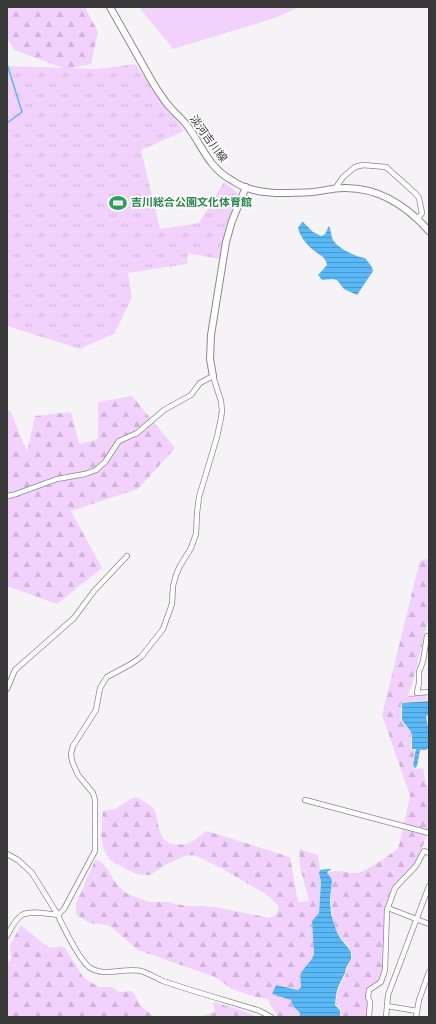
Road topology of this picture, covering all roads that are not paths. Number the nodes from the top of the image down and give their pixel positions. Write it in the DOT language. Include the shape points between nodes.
graph roads {
  1 [pos="110,7"];
  2 [pos="246,188"];
  3 [pos="337,188"];
  4 [pos="418,219"];
  5 [pos="429,231"];
  6 [pos="213,376"];
  7 [pos="7,496"];
  8 [pos="127,556"];
  9 [pos="429,636"];
  10 [pos="7,689"];
  11 [pos="429,692"];
  12 [pos="305,800"];
  13 [pos="429,833"];
  14 [pos="429,853"];
  15 [pos="7,854"];
  16 [pos="429,886"];
  17 [pos="388,908"];
  18 [pos="58,915"];
  19 [pos="416,919"];
  20 [pos="429,924"];
  21 [pos="7,936"];
  22 [pos="429,972"];
  23 [pos="387,1006"];
  24 [pos="417,1011"];
  25 [pos="271,1017"];
  26 [pos="369,1017"];
  27 [pos="386,1017"];
  28 [pos="416,1017"];
  1 -- 2 [label="main road, 淡河吉川線" via="154,84 190,130 210,162 233,182"];
  2 -- 3 [label="main road, 淡河吉川線" via="286,193"];
  2 -- 6 [label="main road" via="226,242 211,335 210,359"];
  3 -- 4 [label="main road, 淡河吉川線" via="354,188 381,194 395,201"];
  3 -- 4 [label="street" via="343,177 355,167 386,167 419,198 422,213"];
  4 -- 5 [label="main road, 淡河吉川線"];
  6 -- 7 [label="street" via="200,383 191,395 164,410 137,433 119,441 105,462 96,470 57,479"];
  6 -- 18 [label="street" via="221,401 220,428 199,497 196,534 176,575 172,604 163,629 141,657 107,677 100,688 96,710 73,746 72,761 78,775 93,792 95,800 95,852 64,909"];
  8 -- 10 [label="street" via="94,591 74,618 16,670"];
  9 -- 11 [label="street" via="419,672 420,683 417,693"];
  12 -- 13 [label="street"];
  14 -- 17 [label="street" via="424,851 416,866 395,888"];
  15 -- 18 [label="street" via="32,873"];
  16 -- 19 [label="street"];
  17 -- 19 [label="street"];
  17 -- 26 [label="street" via="386,970 381,982 369,990"];
  18 -- 21 [label="street" via="34,912 23,915 16,920"];
  18 -- 25 [label="street" via="82,958 90,967 99,971 141,971"];
  19 -- 20 [label="street"];
  19 -- 23 [label="street" via="388,995"];
  22 -- 24 [label="street"];
  23 -- 24 [label="street"];
  23 -- 27 [label="street"];
  24 -- 28 [label="street"];
}
